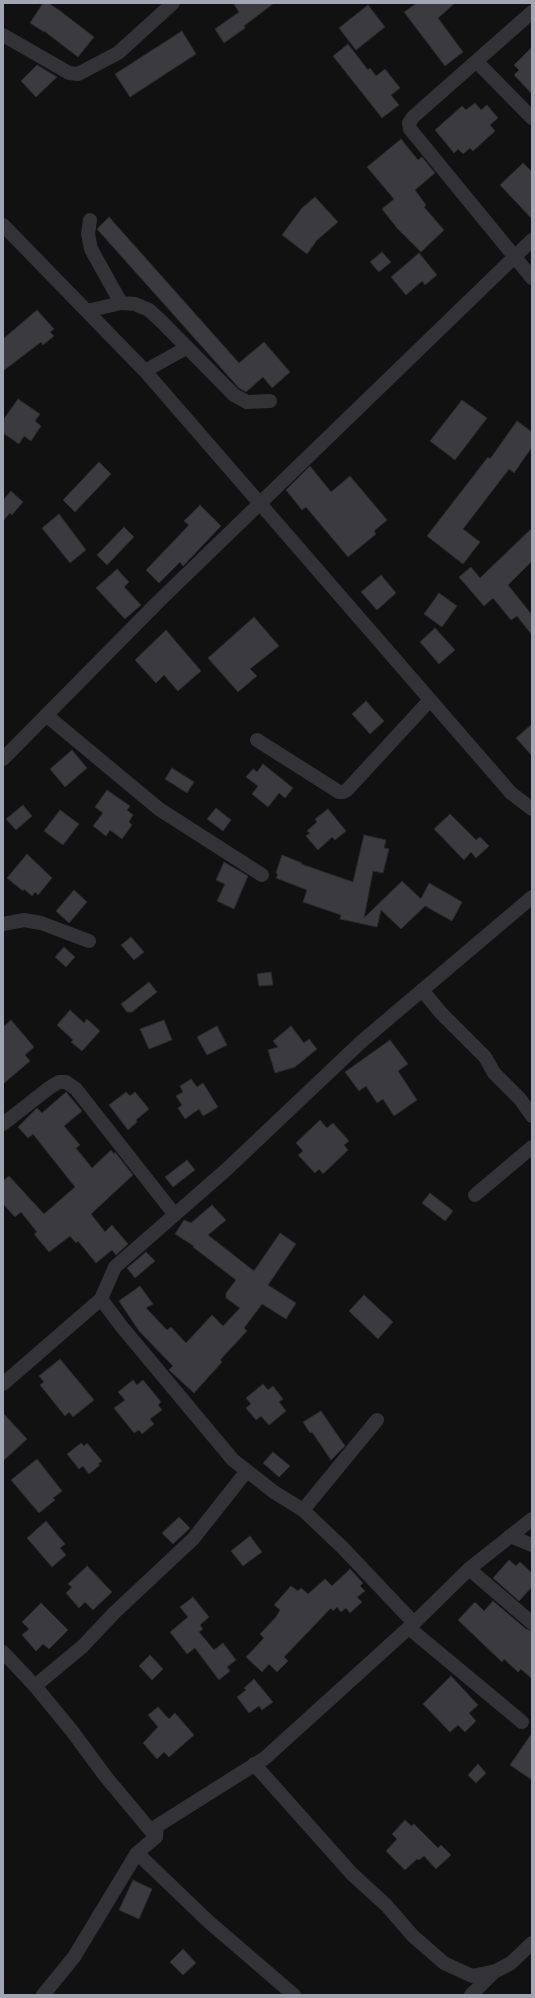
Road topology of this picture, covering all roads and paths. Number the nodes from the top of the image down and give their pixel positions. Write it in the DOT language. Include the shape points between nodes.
graph roads {
  1 [pos="173,3"];
  2 [pos="532,12"];
  3 [pos="3,35"];
  4 [pos="476,62"];
  5 [pos="532,118"];
  6 [pos="90,220"];
  7 [pos="3,225"];
  8 [pos="532,240"];
  9 [pos="515,257"];
  10 [pos="532,278"];
  11 [pos="121,302"];
  12 [pos="87,311"];
  13 [pos="186,348"];
  14 [pos="145,371"];
  15 [pos="270,401"];
  16 [pos="260,503"];
  17 [pos="430,700"];
  18 [pos="46,714"];
  19 [pos="256,740"];
  20 [pos="3,759"];
  21 [pos="532,809"];
  22 [pos="262,875"];
  23 [pos="532,897"];
  24 [pos="3,924"];
  25 [pos="89,941"];
  26 [pos="422,990"];
  27 [pos="532,1116"];
  28 [pos="3,1124"];
  29 [pos="532,1147"];
  30 [pos="475,1195"];
  31 [pos="175,1215"];
  32 [pos="101,1299"];
  33 [pos="3,1384"];
  34 [pos="377,1420"];
  35 [pos="246,1472"];
  36 [pos="303,1510"];
  37 [pos="532,1519"];
  38 [pos="510,1536"];
  39 [pos="532,1545"];
  40 [pos="468,1569"];
  41 [pos="532,1623"];
  42 [pos="411,1626"];
  43 [pos="3,1652"];
  44 [pos="35,1686"];
  45 [pos="522,1722"];
  46 [pos="254,1764"];
  47 [pos="156,1837"];
  48 [pos="137,1854"];
  49 [pos="532,1942"];
  50 [pos="496,1970"];
  51 [pos="43,1995"];
  52 [pos="294,1995"];
  53 [pos="471,1995"];
  1 -- 3 [label="street" via="118,53 78,74 70,73"];
  2 -- 4 [label="street"];
  4 -- 5 [label="street"];
  4 -- 9 [label="street" via="412,117 410,129"];
  6 -- 11 [label="street" via="88,234 91,249"];
  7 -- 12 [label="street"];
  8 -- 9 [label="street"];
  9 -- 10 [label="street"];
  9 -- 16 [label="street"];
  11 -- 12 [label="street"];
  11 -- 13 [label="street" via="149,310"];
  12 -- 14 [label="street"];
  13 -- 14 [label="street"];
  13 -- 15 [label="street" via="240,400"];
  14 -- 16 [label="street"];
  16 -- 17 [label="street"];
  16 -- 18 [label="street"];
  17 -- 19 [label="street" via="343,792 339,792"];
  17 -- 21 [label="street" via="511,793"];
  18 -- 20 [label="street"];
  18 -- 22 [label="street" via="159,809"];
  23 -- 26 [label="street"];
  24 -- 25 [label="street" via="24,920 41,923"];
  26 -- 27 [label="street" via="441,1014 485,1057 494,1073 520,1099"];
  26 -- 31 [label="street" via="361,1042"];
  28 -- 31 [label="street" via="49,1088 59,1082 66,1082 76,1089"];
  29 -- 30 [label="street"];
  31 -- 32 [label="street" via="116,1267"];
  32 -- 33 [label="street"];
  32 -- 35 [label="street" via="213,1438"];
  34 -- 36 [label="street"];
  35 -- 36 [label="street"];
  35 -- 44 [label="street" via="193,1540 114,1613 83,1646"];
  36 -- 42 [label="street" via="343,1548"];
  37 -- 38 [label="street"];
  38 -- 39 [label="street"];
  38 -- 40 [label="street"];
  40 -- 41 [label="street"];
  40 -- 42 [label="street"];
  42 -- 45 [label="street"];
  42 -- 46 [label="street" via="265,1758"];
  43 -- 44 [label="street"];
  44 -- 47 [label="street"];
  46 -- 47 [label="street" via="158,1826"];
  46 -- 50 [label="street" via="352,1874 386,1905 413,1936 444,1963 472,1976"];
  47 -- 48 [label="street"];
  48 -- 51 [label="street" via="74,1957"];
  48 -- 52 [label="street" via="214,1926"];
  49 -- 50 [label="street" via="511,1963"];
  50 -- 53 [label="street"];
}
